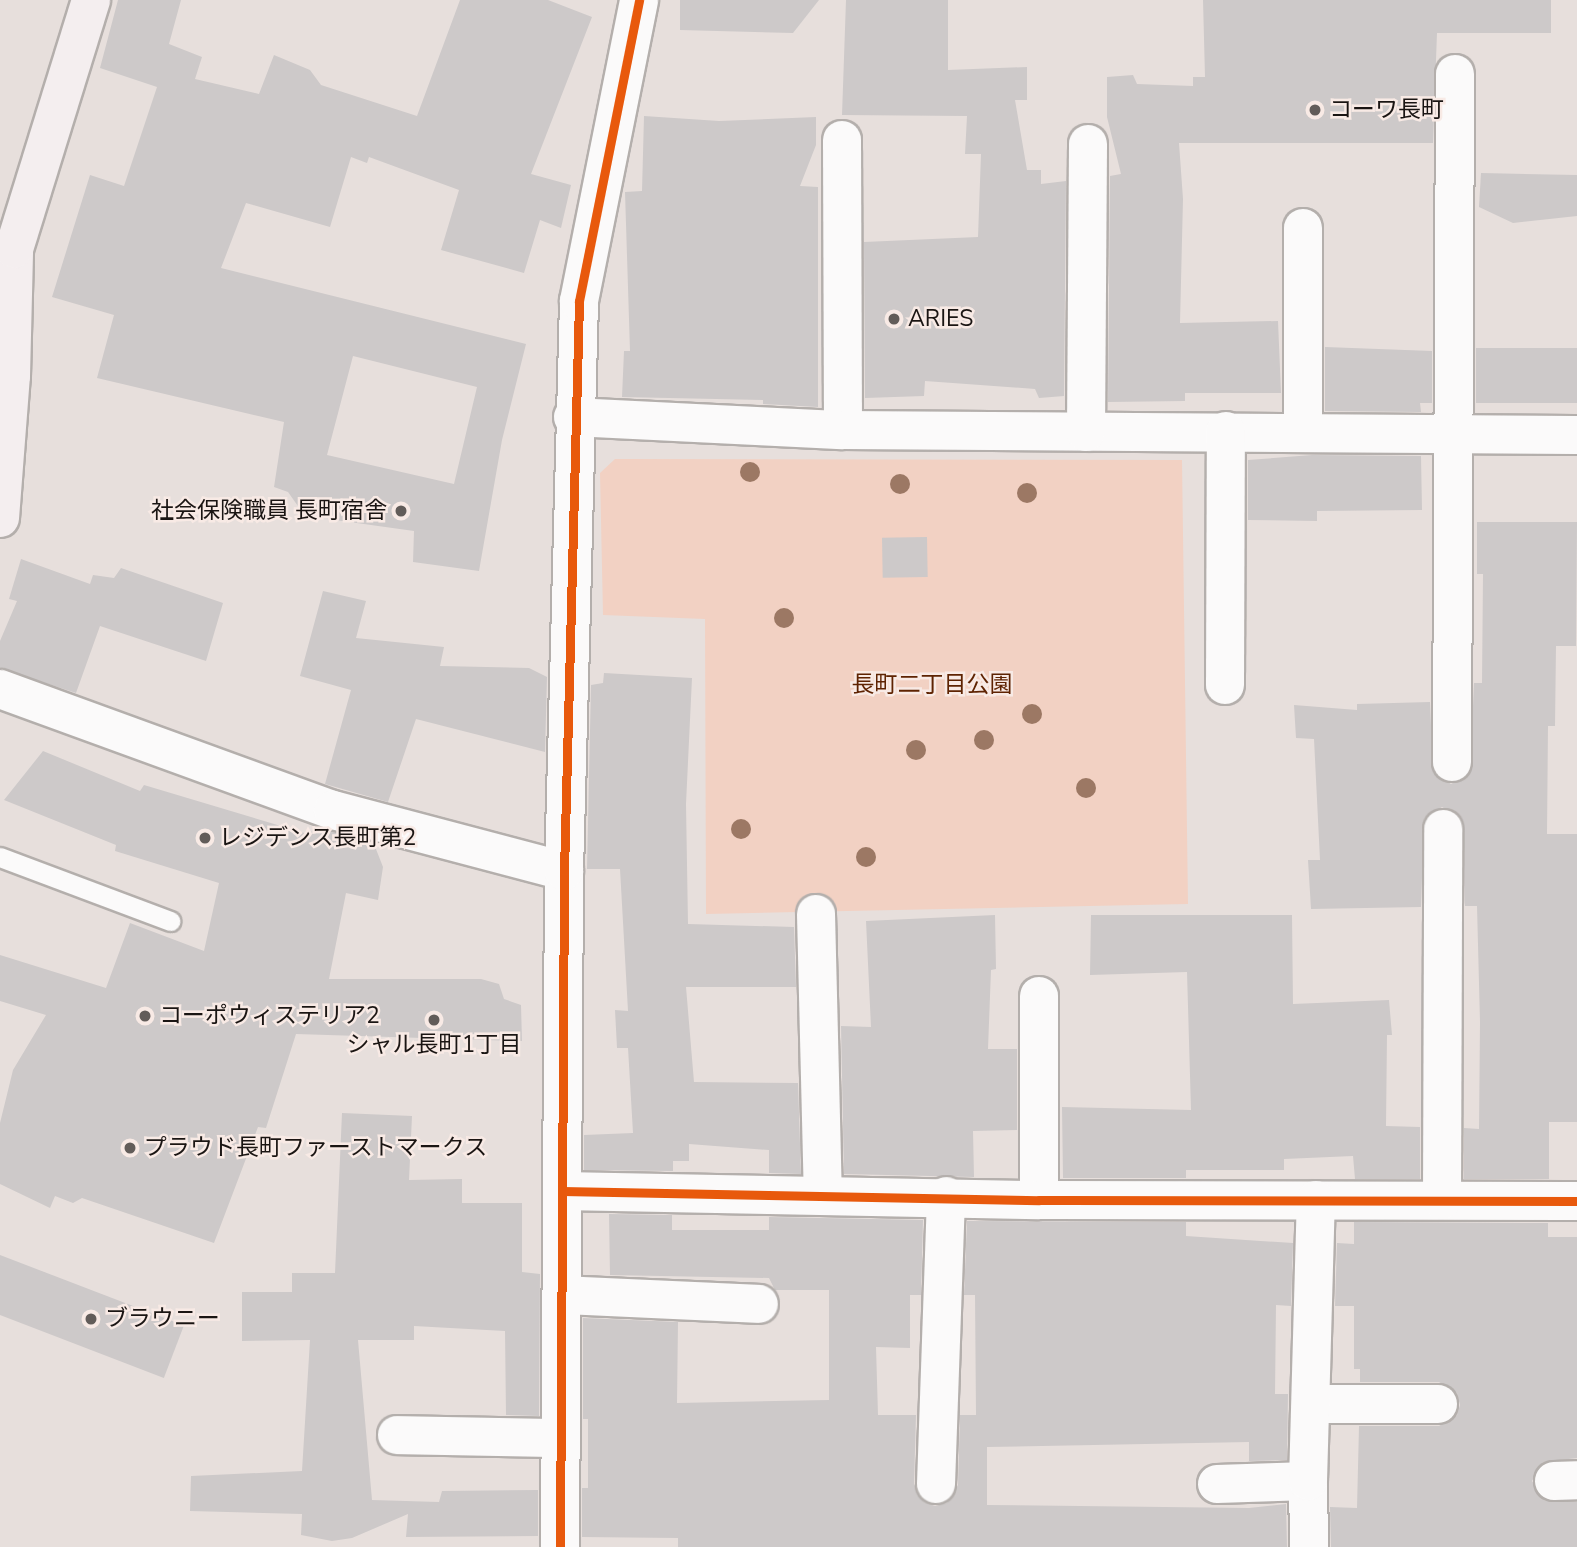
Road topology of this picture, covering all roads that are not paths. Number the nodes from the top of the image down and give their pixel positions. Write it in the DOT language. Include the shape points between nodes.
graph roads {
  1 [pos="91,0"];
  2 [pos="639,0"];
  3 [pos="1455,74"];
  4 [pos="842,140"];
  5 [pos="1087,144"];
  6 [pos="1303,228"];
  7 [pos="573,417"];
  8 [pos="844,430"];
  9 [pos="1226,430"];
  10 [pos="1086,432"];
  11 [pos="1303,432"];
  12 [pos="1455,434"];
  13 [pos="1577,435"];
  14 [pos="0,518"];
  15 [pos="1226,685"];
  16 [pos="0,689"];
  17 [pos="1452,762"];
  18 [pos="1443,829"];
  19 [pos="0,857"];
  20 [pos="564,871"];
  21 [pos="816,914"];
  22 [pos="170,921"];
  23 [pos="1039,996"];
  24 [pos="562,1191"];
  25 [pos="823,1196"];
  26 [pos="946,1196"];
  27 [pos="1039,1200"];
  28 [pos="1316,1200"];
  29 [pos="1442,1200"];
  30 [pos="1577,1201"];
  31 [pos="562,1295"];
  32 [pos="759,1304"];
  33 [pos="1314,1404"];
  34 [pos="1438,1404"];
  35 [pos="397,1435"];
  36 [pos="561,1438"];
  37 [pos="1308,1481"];
  38 [pos="1217,1483"];
  39 [pos="936,1484"];
  40 [pos="559,1547"];
  41 [pos="1309,1547"];
  1 -- 14 [label="street" via="14,249 11,376"];
  2 -- 7 [label="street" via="579,301"];
  3 -- 12 [label="street"];
  4 -- 8 [label="street"];
  5 -- 10 [label="street"];
  6 -- 11 [label="street"];
  7 -- 8 [label="street"];
  7 -- 20 [label="street"];
  8 -- 10 [label="street"];
  9 -- 10 [label="street"];
  9 -- 11 [label="street"];
  9 -- 15 [label="street"];
  11 -- 12 [label="street"];
  12 -- 13 [label="street"];
  12 -- 17 [label="street"];
  16 -- 20 [label="street" via="333,810"];
  18 -- 29 [label="street"];
  19 -- 22 [label="lane"];
  20 -- 24 [label="street"];
  21 -- 25 [label="street"];
  23 -- 27 [label="street"];
  24 -- 25 [label="street"];
  24 -- 31 [label="street"];
  25 -- 26 [label="street"];
  26 -- 27 [label="street"];
  26 -- 39 [label="street"];
  27 -- 28 [label="street"];
  28 -- 29 [label="street"];
  28 -- 33 [label="street"];
  29 -- 30 [label="street"];
  31 -- 32 [label="street"];
  31 -- 36 [label="street"];
  33 -- 34 [label="street"];
  33 -- 37 [label="street"];
  35 -- 36 [label="street"];
  36 -- 40 [label="street"];
  37 -- 38 [label="street"];
  37 -- 41 [label="street"];
}
